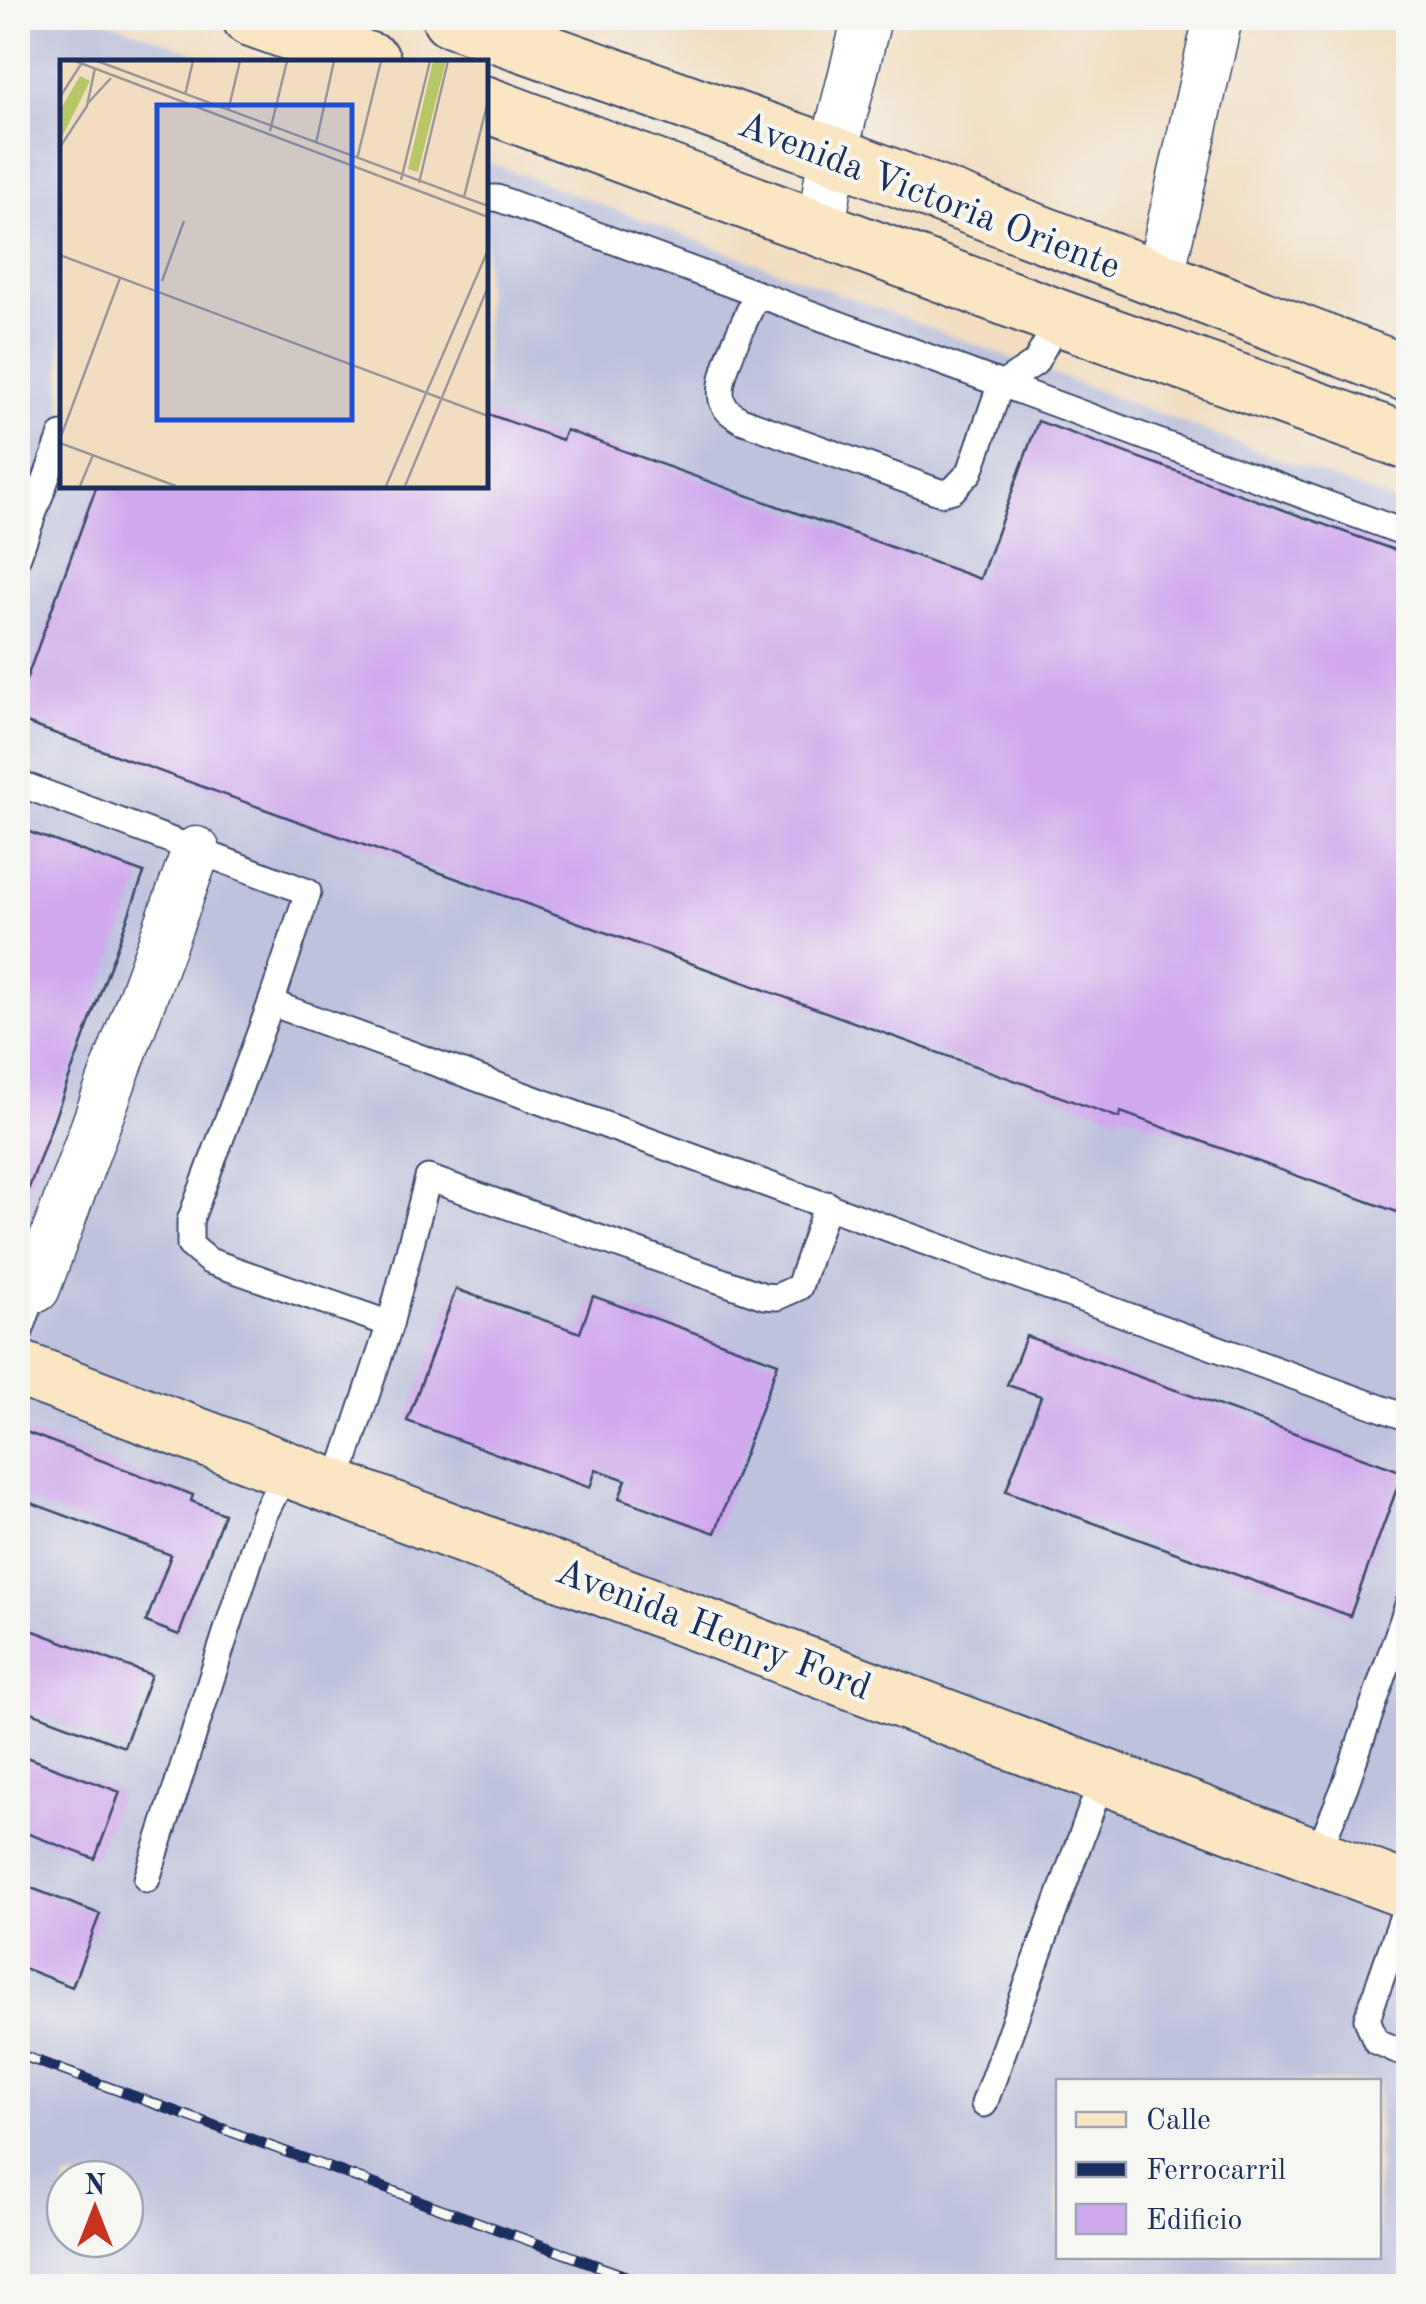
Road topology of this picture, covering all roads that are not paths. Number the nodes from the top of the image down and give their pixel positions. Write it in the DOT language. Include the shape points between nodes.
graph roads {
  1 [pos="250,18"];
  2 [pos="450,18"];
  3 [pos="866,18"];
  4 [pos="1218,18"];
  5 [pos="519,30"];
  6 [pos="366,60"];
  7 [pos="488,105"];
  8 [pos="833,154"];
  9 [pos="488,198"];
  10 [pos="821,227"];
  11 [pos="1160,280"];
  12 [pos="756,294"];
  13 [pos="1060,318"];
  14 [pos="1408,374"];
  15 [pos="1000,386"];
  16 [pos="60,440"];
  17 [pos="1408,442"];
  18 [pos="1408,534"];
  19 [pos="18,556"];
  20 [pos="18,783"];
  21 [pos="196,851"];
  22 [pos="271,1003"];
  23 [pos="827,1204"];
  24 [pos="36,1288"];
  25 [pos="390,1324"];
  26 [pos="18,1337"];
  27 [pos="18,1368"];
  28 [pos="1408,1418"];
  29 [pos="312,1478"];
  30 [pos="1408,1605"];
  31 [pos="1104,1774"];
  32 [pos="1316,1856"];
  33 [pos="147,1880"];
  34 [pos="1408,1891"];
  35 [pos="1408,1901"];
  36 [pos="1408,2055"];
  37 [pos="984,2104"];
  1 -- 6 [label="street"];
  2 -- 5 [label="street, Avenida Victoria Oriente"];
  3 -- 8 [label="street"];
  4 -- 11 [label="street"];
  5 -- 8 [label="street, Avenida Victoria Oriente"];
  7 -- 10 [label="street, Avenida Victoria Oriente"];
  8 -- 10 [label="street"];
  8 -- 11 [label="street, Avenida Victoria Oriente"];
  9 -- 12 [label="lane"];
  10 -- 13 [label="street, Avenida Victoria Oriente"];
  11 -- 14 [label="street, Avenida Victoria Oriente"];
  12 -- 15 [label="lane"];
  12 -- 15 [label="lane" via="720,391 723,404 741,420 942,493 970,472"];
  13 -- 15 [label="lane" via="1036,364"];
  13 -- 17 [label="street, Avenida Victoria Oriente"];
  15 -- 18 [label="lane"];
  16 -- 19 [label="lane"];
  20 -- 21 [label="lane"];
  21 -- 22 [label="lane" via="308,892"];
  21 -- 24 [label="street"];
  22 -- 23 [label="lane"];
  22 -- 25 [label="lane" via="190,1221 190,1245 208,1261"];
  23 -- 25 [label="lane" via="804,1276 777,1298 428,1178"];
  23 -- 28 [label="lane"];
  24 -- 26 [label="lane"];
  25 -- 29 [label="lane"];
  27 -- 29 [label="street, Avenida Henry Ford"];
  29 -- 31 [label="street, Avenida Henry Ford"];
  29 -- 33 [label="lane" via="264,1515"];
  30 -- 32 [label="lane"];
  31 -- 32 [label="street, Avenida Henry Ford"];
  31 -- 37 [label="lane"];
  32 -- 34 [label="street, Avenida Henry Ford"];
  35 -- 36 [label="lane" via="1367,2019 1376,2040"];
}
